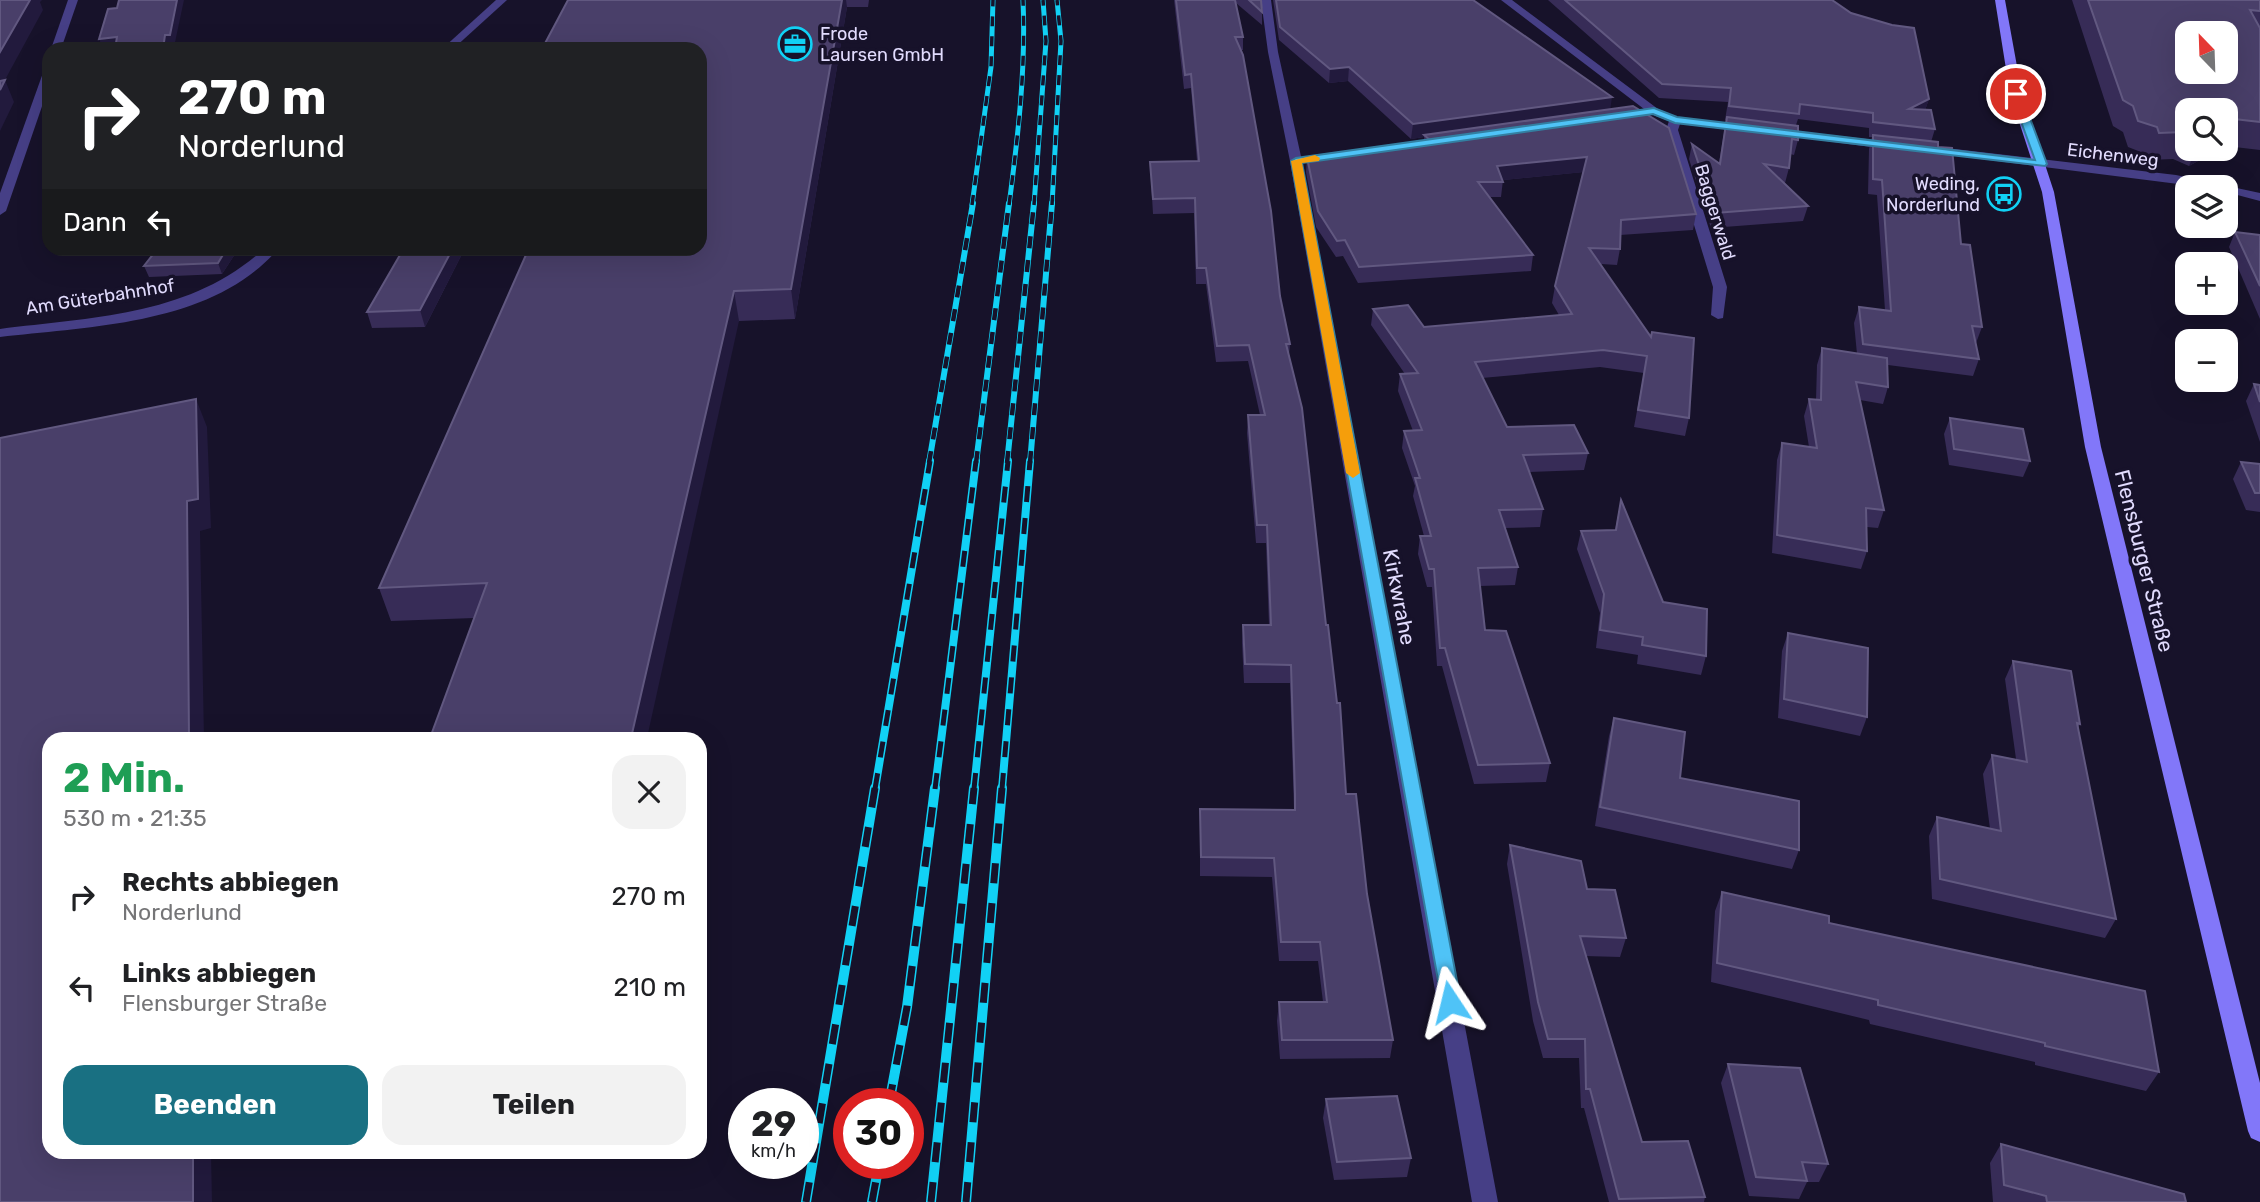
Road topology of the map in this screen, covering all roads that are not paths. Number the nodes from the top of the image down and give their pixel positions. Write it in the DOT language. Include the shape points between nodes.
graph roads {
  1 [pos="73,0"];
  2 [pos="502,0"];
  3 [pos="1266,0"];
  4 [pos="1506,0"];
  5 [pos="2000,0"];
  6 [pos="58,42"];
  7 [pos="455,42"];
  8 [pos="42,90"];
  9 [pos="1654,111"];
  10 [pos="1613,117"];
  11 [pos="1675,120"];
  12 [pos="1755,130"];
  13 [pos="1769,131"];
  14 [pos="1904,147"];
  15 [pos="1917,149"];
  16 [pos="2041,164"];
  17 [pos="2175,182"];
  18 [pos="2238,192"];
  19 [pos="2260,197"];
  20 [pos="0,211"];
  21 [pos="267,256"];
  22 [pos="1718,315"];
  23 [pos="0,333"];
  24 [pos="2260,1131"];
  25 [pos="1485,1202"];
  1 -- 6 [label="street"];
  2 -- 7 [label="street"];
  3 -- 25 [label="street, Kirkwrahe" via="1273,52 1303,160"];
  4 -- 9 [label="street"];
  5 -- 16 [label="street, Flensburger Straße" via="2016,94"];
  8 -- 20 [label="street"];
  9 -- 10 [label="street"];
  9 -- 11 [label="street"];
  11 -- 12 [label="street"];
  11 -- 22 [label="street, Baggerwald" via="1675,143 1720,287"];
  13 -- 14 [label="street"];
  15 -- 16 [label="street, Eichenweg"];
  16 -- 17 [label="street, Eichenweg"];
  16 -- 24 [label="street, Flensburger Straße" via="2093,447"];
  18 -- 19 [label="street, Eichenweg"];
  21 -- 23 [label="street, Am Güterbahnhof" via="257,268 201,299 140,314"];
}
